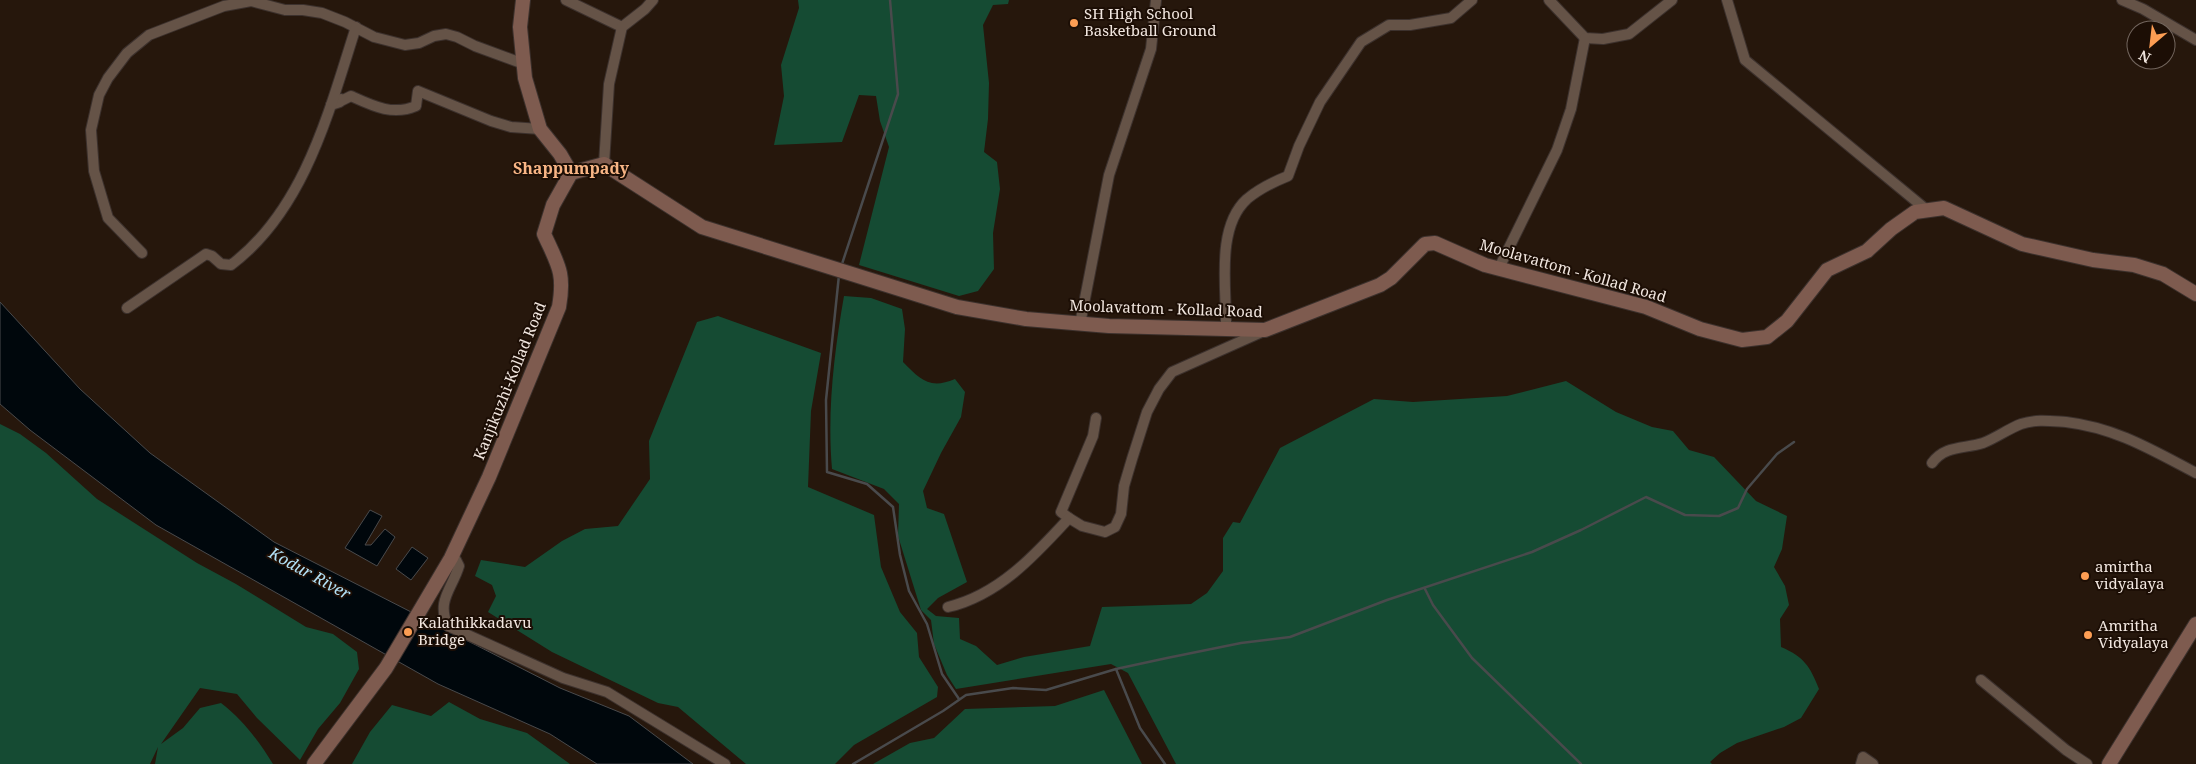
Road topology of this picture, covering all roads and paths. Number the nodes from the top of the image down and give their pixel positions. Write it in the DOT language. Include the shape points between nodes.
graph roads {
  1 [pos="523,0"];
  2 [pos="566,0"];
  3 [pos="653,0"];
  4 [pos="1156,0"];
  5 [pos="1472,0"];
  6 [pos="1549,0"];
  7 [pos="1672,0"];
  8 [pos="1727,0"];
  9 [pos="2122,0"];
  10 [pos="356,27"];
  11 [pos="622,27"];
  12 [pos="1585,38"];
  13 [pos="2196,40"];
  14 [pos="524,64"];
  15 [pos="331,105"];
  16 [pos="540,129"];
  17 [pos="604,164"];
  18 [pos="571,173"];
  19 [pos="1928,210"];
  20 [pos="142,253"];
  21 [pos="1499,268"];
  22 [pos="2196,294"];
  23 [pos="127,308"];
  24 [pos="1080,324"];
  25 [pos="1226,328"];
  26 [pos="1265,330"];
  27 [pos="1096,418"];
  28 [pos="1932,462"];
  29 [pos="2196,473"];
  30 [pos="1069,518"];
  31 [pos="451,558"];
  32 [pos="948,607"];
  33 [pos="2196,624"];
  34 [pos="2190,643"];
  35 [pos="1981,680"];
  36 [pos="314,764"];
  37 [pos="725,764"];
  38 [pos="1860,764"];
  39 [pos="1873,764"];
  40 [pos="2087,764"];
  41 [pos="2109,764"];
  1 -- 14 [label="main road" via="520,27"];
  2 -- 11 [label="street"];
  3 -- 11 [label="street"];
  4 -- 24 [label="street" via="1151,49 1110,175"];
  5 -- 25 [label="street" via="1451,18 1389,25 1361,42 1320,102 1288,176 1267,185 1246,200 1231,222 1224,269"];
  6 -- 12 [label="street"];
  7 -- 12 [label="street" via="1629,34 1603,39"];
  8 -- 19 [label="street" via="1744,60"];
  9 -- 13 [label="street"];
  10 -- 14 [label="street" via="374,37 404,45 434,36 456,36"];
  10 -- 15 [label="street"];
  10 -- 20 [label="street" via="322,14 242,2 208,11 149,35 127,53 100,95 91,130 94,171 108,218"];
  11 -- 17 [label="street" via="609,84"];
  12 -- 21 [label="street" via="1571,109 1557,150"];
  14 -- 16 [label="main road"];
  15 -- 16 [label="street" via="350,96 374,107 404,111 416,106 418,91 491,122"];
  15 -- 23 [label="street" via="294,190 276,219 250,247 228,266 206,254"];
  16 -- 18 [label="main road"];
  17 -- 18 [label="main road"];
  17 -- 24 [label="main road, Moolavattom - Kollad Road" via="702,227 957,307"];
  18 -- 31 [label="main road, Kanjikuzhi-Kollad Road" via="553,205 544,234 561,272 562,290 558,307 489,477"];
  19 -- 21 [label="main road, Moolavattom - Kollad Road" via="1915,212 1867,251 1827,270 1787,321 1767,337 1742,340 1700,329 1646,307"];
  19 -- 22 [label="main road, Moolavattom - Kollad Road" via="1944,208 2038,248 2144,268 2163,274"];
  21 -- 26 [label="main road, Moolavattom - Kollad Road" via="1435,243 1425,244 1380,286"];
  24 -- 25 [label="main road, Moolavattom - Kollad Road"];
  25 -- 26 [label="main road, Moolavattom - Kollad Road"];
  26 -- 30 [label="street" via="1172,372 1158,389 1132,459 1124,486 1121,514 1115,527 1105,532 1082,526"];
  27 -- 30 [label="street" via="1094,436 1061,512"];
  28 -- 29 [label="street" via="1947,450 1985,442 2021,424 2043,420 2085,424 2117,433"];
  30 -- 32 [label="street" via="1023,566 986,591"];
  31 -- 36 [label="main road, Kanjikuzhi-Kollad Road" via="386,668"];
  31 -- 37 [label="street" via="459,566 443,602 443,615 448,626 563,678 607,692"];
  33 -- 34 [label="main road"];
  34 -- 41 [label="main road"];
  35 -- 40 [label="street"];
  38 -- 39 [label="street" via="1863,757"];
}
